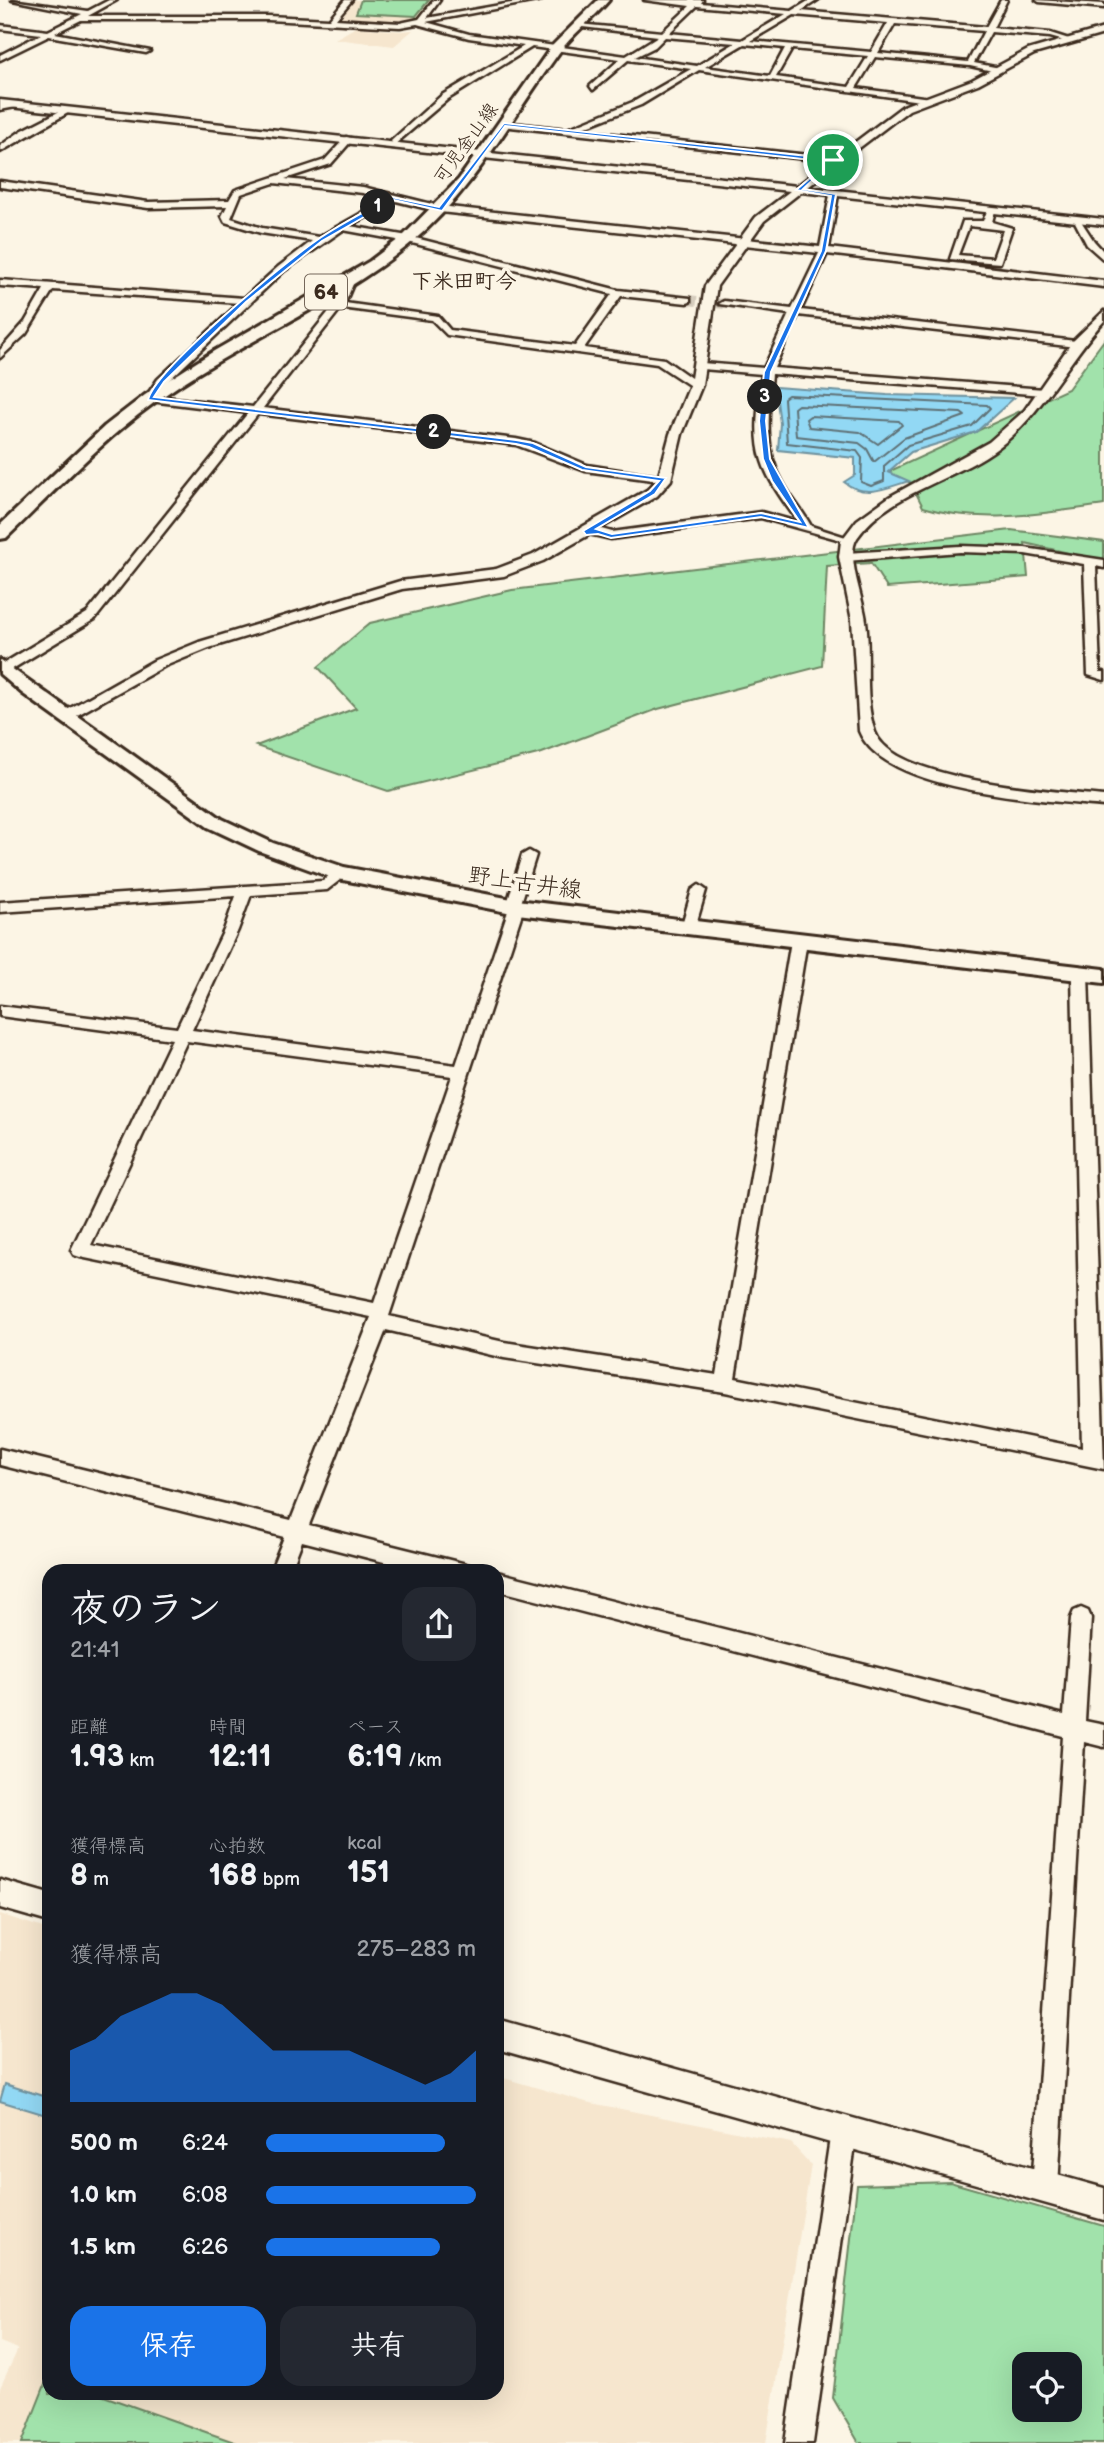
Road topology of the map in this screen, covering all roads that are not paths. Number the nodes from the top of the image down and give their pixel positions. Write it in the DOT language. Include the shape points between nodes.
graph roads {
  1 [pos="15,0"];
  2 [pos="114,0"];
  3 [pos="349,0"];
  4 [pos="437,0"];
  5 [pos="539,0"];
  6 [pos="604,0"];
  7 [pos="647,0"];
  8 [pos="814,0"];
  9 [pos="1004,0"];
  10 [pos="1038,0"];
  11 [pos="698,2"];
  12 [pos="1104,6"];
  13 [pos="791,13"];
  14 [pos="86,16"];
  15 [pos="329,23"];
  16 [pos="420,23"];
  17 [pos="892,23"];
  18 [pos="578,26"];
  19 [pos="0,27"];
  20 [pos="989,31"];
  21 [pos="1104,31"];
  22 [pos="49,34"];
  23 [pos="663,35"];
  24 [pos="1068,40"];
  25 [pos="739,42"];
  26 [pos="530,45"];
  27 [pos="789,47"];
  28 [pos="556,48"];
  29 [pos="146,51"];
  30 [pos="872,55"];
  31 [pos="0,58"];
  32 [pos="628,58"];
  33 [pos="970,64"];
  34 [pos="698,68"];
  35 [pos="997,70"];
  36 [pos="772,78"];
  37 [pos="593,88"];
  38 [pos="852,89"];
  39 [pos="927,100"];
  40 [pos="0,105"];
  41 [pos="69,110"];
  42 [pos="504,124"];
  43 [pos="569,130"];
  44 [pos="349,139"];
  45 [pos="394,143"];
  46 [pos="0,150"];
  47 [pos="484,153"];
  48 [pos="833,160"];
  49 [pos="271,180"];
  50 [pos="0,184"];
  51 [pos="799,190"];
  52 [pos="834,195"];
  53 [pos="393,199"];
  54 [pos="232,203"];
  55 [pos="440,209"];
  56 [pos="991,211"];
  57 [pos="1076,220"];
  58 [pos="1104,222"];
  59 [pos="987,224"];
  60 [pos="344,228"];
  61 [pos="408,239"];
  62 [pos="320,240"];
  63 [pos="744,241"];
  64 [pos="824,251"];
  65 [pos="1104,257"];
  66 [pos="351,277"];
  67 [pos="0,283"];
  68 [pos="1104,284"];
  69 [pos="50,286"];
  70 [pos="618,293"];
  71 [pos="687,300"];
  72 [pos="244,301"];
  73 [pos="724,304"];
  74 [pos="339,305"];
  75 [pos="798,310"];
  76 [pos="1104,314"];
  77 [pos="1076,344"];
  78 [pos="579,349"];
  79 [pos="0,355"];
  80 [pos="702,366"];
  81 [pos="768,372"];
  82 [pos="696,385"];
  83 [pos="1044,392"];
  84 [pos="150,398"];
  85 [pos="252,412"];
  86 [pos="664,480"];
  87 [pos="806,526"];
  88 [pos="586,532"];
  89 [pos="0,534"];
  90 [pos="848,541"];
  91 [pos="846,557"];
  92 [pos="1090,561"];
  93 [pos="1104,565"];
  94 [pos="2,666"];
  95 [pos="1104,676"];
  96 [pos="66,715"];
  97 [pos="1104,801"];
  98 [pos="529,855"];
  99 [pos="340,873"];
  100 [pos="699,890"];
  101 [pos="245,891"];
  102 [pos="0,907"];
  103 [pos="515,907"];
  104 [pos="688,928"];
  105 [pos="799,941"];
  106 [pos="1080,974"];
  107 [pos="1104,976"];
  108 [pos="0,1011"];
  109 [pos="182,1036"];
  110 [pos="461,1071"];
  111 [pos="380,1317"];
  112 [pos="725,1384"];
  113 [pos="0,1457"];
  114 [pos="1098,1460"];
  115 [pos="296,1529"];
  116 [pos="283,1564"];
  117 [pos="431,1564"];
  118 [pos="504,1583"];
  119 [pos="1081,1618"];
  120 [pos="1074,1729"];
  121 [pos="1104,1736"];
  122 [pos="0,1894"];
  123 [pos="42,1906"];
  124 [pos="504,2036"];
  125 [pos="844,2131"];
  126 [pos="1045,2187"];
  127 [pos="1104,2204"];
  128 [pos="799,2443"];
  1 -- 14 [label="street"];
  2 -- 14 [label="street"];
  3 -- 15 [label="street"];
  4 -- 16 [label="street"];
  5 -- 16 [label="street"];
  6 -- 18 [label="main road, 可児金山線 / 64"];
  7 -- 11 [label="street"];
  8 -- 13 [label="street"];
  9 -- 20 [label="street"];
  10 -- 12 [label="street"];
  11 -- 13 [label="street"];
  11 -- 23 [label="street"];
  13 -- 17 [label="street"];
  13 -- 25 [label="street"];
  14 -- 15 [label="street"];
  14 -- 22 [label="street"];
  15 -- 16 [label="street"];
  16 -- 26 [label="street"];
  17 -- 20 [label="street"];
  17 -- 30 [label="street"];
  18 -- 23 [label="street"];
  18 -- 28 [label="main road, 可児金山線 / 64"];
  19 -- 22 [label="street"];
  20 -- 24 [label="street"];
  20 -- 33 [label="street"];
  21 -- 24 [label="street"];
  22 -- 29 [label="street"];
  22 -- 31 [label="street"];
  23 -- 25 [label="street"];
  23 -- 32 [label="street"];
  24 -- 35 [label="street"];
  25 -- 27 [label="street"];
  25 -- 34 [label="street"];
  26 -- 28 [label="street"];
  26 -- 45 [label="street" via="445,97"];
  27 -- 30 [label="street"];
  27 -- 36 [label="street"];
  28 -- 32 [label="street"];
  28 -- 42 [label="main road, 可児金山線 / 64"];
  30 -- 33 [label="street"];
  30 -- 38 [label="street"];
  32 -- 34 [label="street"];
  32 -- 37 [label="street"];
  33 -- 35 [label="street"];
  34 -- 36 [label="street"];
  34 -- 43 [label="street" via="638,103"];
  35 -- 39 [label="street"];
  36 -- 38 [label="street"];
  38 -- 39 [label="street"];
  39 -- 48 [label="street" via="891,117"];
  40 -- 41 [label="street"];
  41 -- 44 [label="street"];
  41 -- 46 [label="street"];
  42 -- 43 [label="street"];
  42 -- 47 [label="main road, 可児金山線 / 64"];
  43 -- 48 [label="street"];
  44 -- 45 [label="street"];
  44 -- 49 [label="street" via="328,162"];
  45 -- 47 [label="street"];
  47 -- 51 [label="street"];
  47 -- 55 [label="main road, 可児金山線 / 64"];
  48 -- 51 [label="street"];
  49 -- 53 [label="street" via="363,190"];
  49 -- 54 [label="street" via="246,187"];
  50 -- 54 [label="street" via="148,205"];
  51 -- 52 [label="street"];
  51 -- 63 [label="street" via="760,219"];
  52 -- 56 [label="street"];
  52 -- 64 [label="street"];
  53 -- 55 [label="street"];
  53 -- 60 [label="street"];
  54 -- 62 [label="street" via="228,220"];
  55 -- 61 [label="main road, 可児金山線 / 64"];
  55 -- 63 [label="street"];
  56 -- 57 [label="street"];
  56 -- 59 [label="street"];
  57 -- 58 [label="street"];
  57 -- 65 [label="street"];
  59 -- 59 [label="street" via="966,223 953,257 997,261 1008,228"];
  60 -- 61 [label="street"];
  60 -- 62 [label="street"];
  61 -- 66 [label="main road, 可児金山線 / 64"];
  61 -- 70 [label="street"];
  62 -- 72 [label="street"];
  63 -- 64 [label="street"];
  63 -- 80 [label="street" via="711,286"];
  64 -- 68 [label="street"];
  64 -- 75 [label="street"];
  66 -- 74 [label="street"];
  66 -- 84 [label="main road, 可児金山線 / 64"];
  67 -- 69 [label="street"];
  69 -- 72 [label="street"];
  69 -- 79 [label="street" via="39,311"];
  70 -- 71 [label="street"];
  70 -- 78 [label="street"];
  72 -- 84 [label="street"];
  73 -- 75 [label="street"];
  74 -- 78 [label="street" via="435,318 447,332"];
  74 -- 85 [label="street"];
  75 -- 77 [label="street"];
  75 -- 81 [label="street"];
  76 -- 77 [label="street"];
  77 -- 83 [label="street"];
  78 -- 82 [label="street" via="660,361"];
  80 -- 81 [label="street"];
  80 -- 82 [label="street"];
  81 -- 83 [label="street"];
  81 -- 87 [label="street" via="763,421 766,459"];
  82 -- 86 [label="street"];
  83 -- 90 [label="street" via="994,445 894,500 862,523"];
  84 -- 85 [label="street"];
  84 -- 89 [label="main road, 可児金山線 / 64"];
  85 -- 86 [label="street" via="516,442 585,468"];
  85 -- 94 [label="street" via="91,616"];
  86 -- 88 [label="street" via="653,493"];
  87 -- 88 [label="street" via="761,515 611,536"];
  87 -- 90 [label="street"];
  88 -- 96 [label="street" via="499,573 400,585 204,645 160,663"];
  90 -- 91 [label="street"];
  91 -- 92 [label="street" via="960,549 1025,551"];
  91 -- 97 [label="street" via="859,621 864,718 874,743 919,771 960,782"];
  92 -- 93 [label="street"];
  92 -- 95 [label="street" via="1094,675"];
  94 -- 96 [label="main road, 野上古井線"];
  96 -- 99 [label="main road, 野上古井線" via="215,822"];
  98 -- 103 [label="street"];
  99 -- 101 [label="street" via="327,885"];
  99 -- 103 [label="main road, 野上古井線"];
  100 -- 104 [label="street"];
  101 -- 102 [label="street"];
  101 -- 109 [label="street"];
  103 -- 104 [label="main road, 野上古井線"];
  103 -- 110 [label="street"];
  104 -- 105 [label="main road, 野上古井線"];
  105 -- 106 [label="main road, 野上古井線"];
  105 -- 112 [label="street"];
  106 -- 107 [label="main road, 野上古井線"];
  106 -- 114 [label="street"];
  108 -- 109 [label="street"];
  109 -- 110 [label="street"];
  109 -- 111 [label="street" via="80,1250"];
  110 -- 111 [label="street"];
  111 -- 112 [label="street" via="505,1349"];
  111 -- 115 [label="street"];
  112 -- 114 [label="street"];
  113 -- 115 [label="street"];
  115 -- 116 [label="street"];
  115 -- 117 [label="street"];
  118 -- 120 [label="street"];
  119 -- 120 [label="street"];
  120 -- 121 [label="street"];
  120 -- 126 [label="street"];
  122 -- 123 [label="street"];
  124 -- 125 [label="street"];
  125 -- 126 [label="street"];
  125 -- 128 [label="street"];
  126 -- 127 [label="street"];
}
